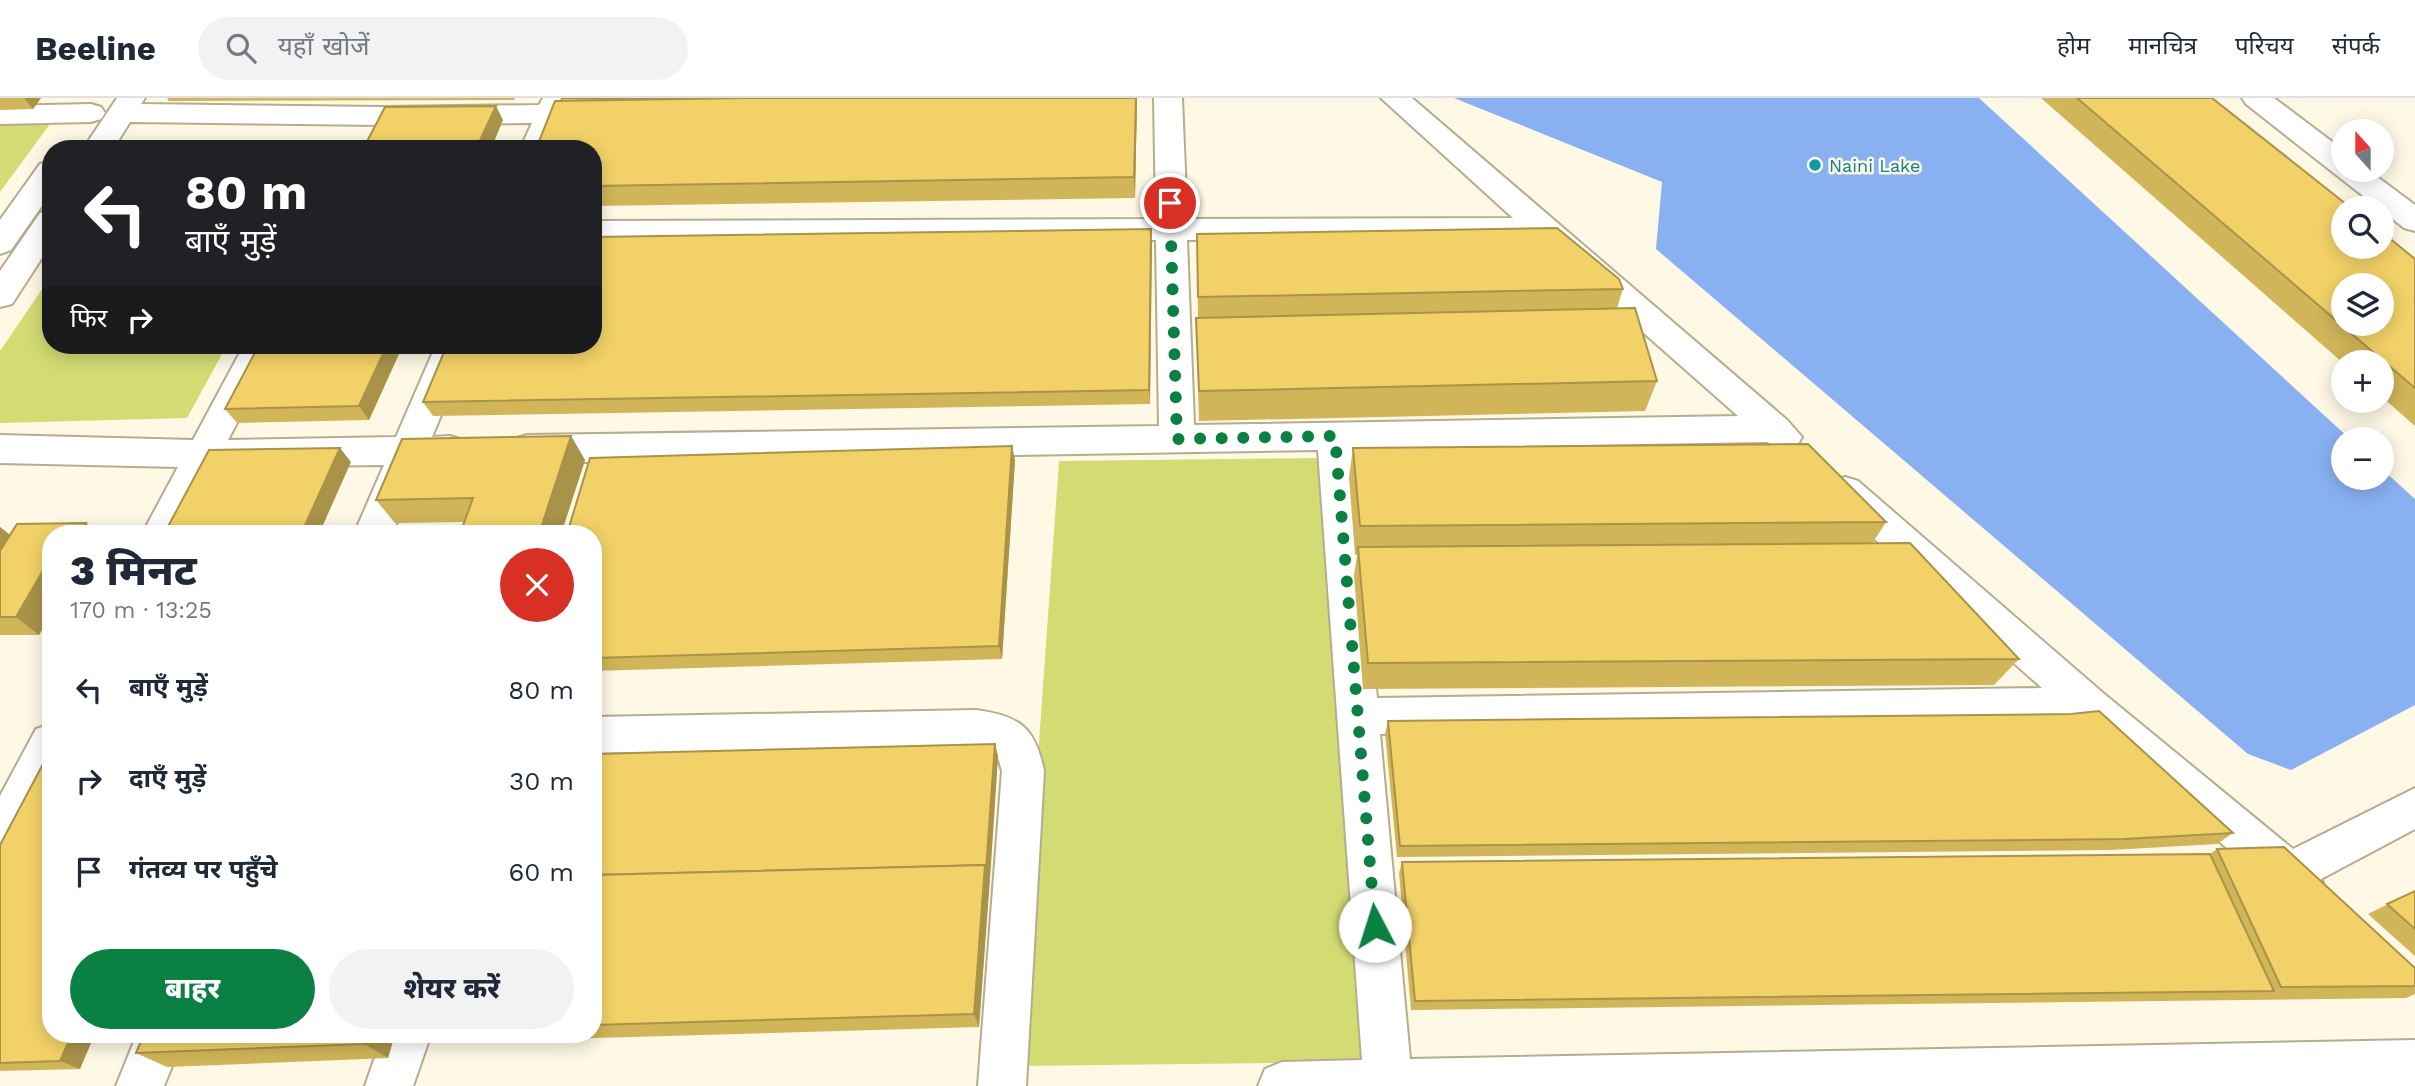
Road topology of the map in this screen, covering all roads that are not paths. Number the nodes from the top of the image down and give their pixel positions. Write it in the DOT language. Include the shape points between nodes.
graph roads {
  1 [pos="1168,98"];
  2 [pos="1395,98"];
  3 [pos="2256,98"];
  4 [pos="111,106"];
  5 [pos="554,106"];
  6 [pos="0,116"];
  7 [pos="87,140"];
  8 [pos="540,140"];
  9 [pos="2331,156"];
  10 [pos="2365,182"];
  11 [pos="42,184"];
  12 [pos="2415,221"];
  13 [pos="1544,228"];
  14 [pos="1170,229"];
  15 [pos="602,231"];
  16 [pos="42,233"];
  17 [pos="0,243"];
  18 [pos="0,296"];
  19 [pos="256,354"];
  20 [pos="449,354"];
  21 [pos="1775,429"];
  22 [pos="1335,436"];
  23 [pos="1177,439"];
  24 [pos="603,448"];
  25 [pos="0,449"];
  26 [pos="408,451"];
  27 [pos="203,454"];
  28 [pos="591,485"];
  29 [pos="166,525"];
  30 [pos="377,525"];
  31 [pos="2090,705"];
  32 [pos="1358,716"];
  33 [pos="602,735"];
  34 [pos="42,759"];
  35 [pos="2415,807"];
  36 [pos="0,838"];
  37 [pos="2290,873"];
  38 [pos="2329,908"];
  39 [pos="158,1043"];
  40 [pos="404,1043"];
  41 [pos="2415,1065"];
  42 [pos="1388,1083"];
  43 [pos="140,1086"];
  44 [pos="388,1086"];
  45 [pos="1002,1086"];
  46 [pos="1282,1086"];
  1 -- 14 [label="street"];
  2 -- 13 [label="street"];
  3 -- 9 [label="street"];
  4 -- 5 [label="street" via="376,127"];
  4 -- 6 [label="street"];
  4 -- 7 [label="street"];
  5 -- 8 [label="street"];
  10 -- 12 [label="street"];
  11 -- 17 [label="street"];
  13 -- 14 [label="street"];
  13 -- 21 [label="street"];
  14 -- 15 [label="street"];
  14 -- 23 [label="street"];
  16 -- 18 [label="street"];
  19 -- 27 [label="street"];
  20 -- 26 [label="street"];
  21 -- 22 [label="street"];
  21 -- 31 [label="street"];
  22 -- 23 [label="street"];
  22 -- 32 [label="street"];
  23 -- 24 [label="street"];
  24 -- 26 [label="street"];
  24 -- 28 [label="street"];
  25 -- 27 [label="street"];
  26 -- 27 [label="street"];
  26 -- 30 [label="street"];
  27 -- 29 [label="street"];
  31 -- 32 [label="street"];
  31 -- 37 [label="street"];
  32 -- 42 [label="street"];
  33 -- 45 [label="street" via="1003,731 1018,745 1023,771"];
  34 -- 36 [label="street"];
  35 -- 37 [label="street"];
  37 -- 38 [label="street"];
  39 -- 43 [label="street"];
  40 -- 44 [label="street"];
  41 -- 42 [label="street"];
  42 -- 46 [label="street"];
}
